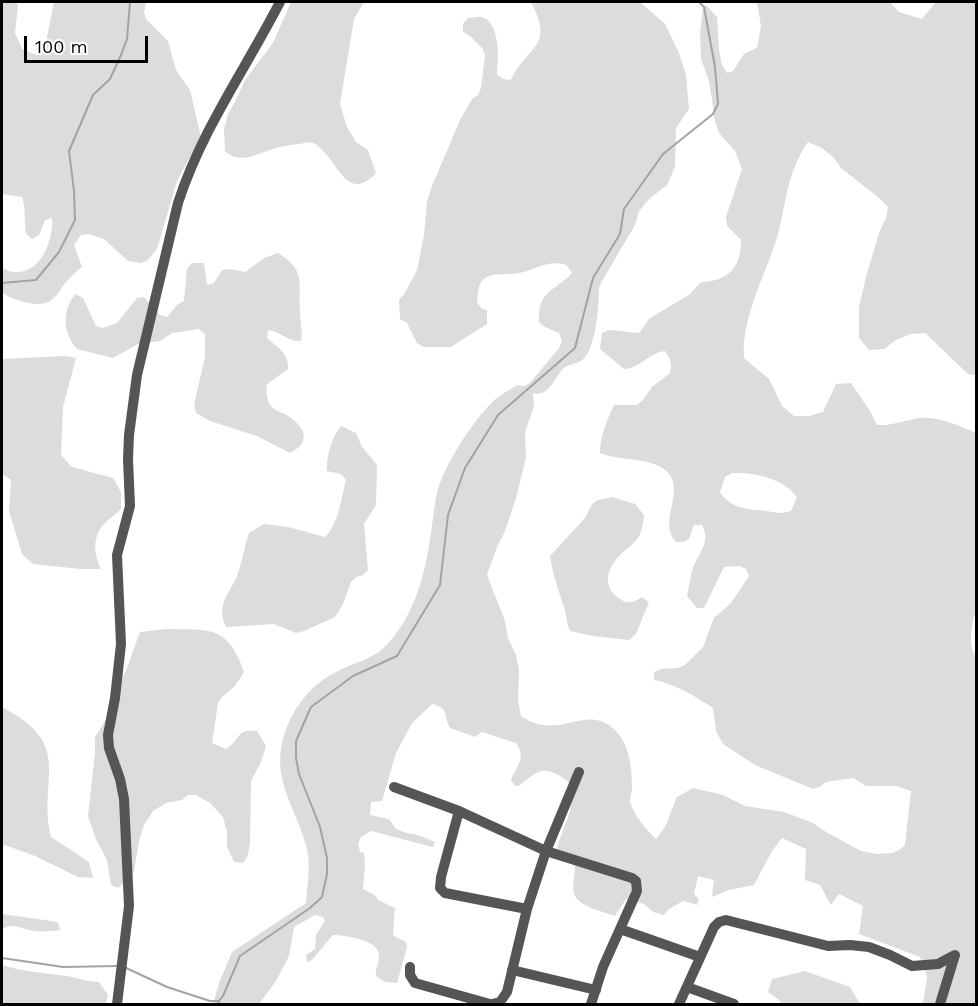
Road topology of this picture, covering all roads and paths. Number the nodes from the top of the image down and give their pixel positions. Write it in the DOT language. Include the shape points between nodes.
graph roads {
  1 [pos="280,2"];
  2 [pos="579,772"];
  3 [pos="394,787"];
  4 [pos="459,811"];
  5 [pos="546,851"];
  6 [pos="527,909"];
  7 [pos="620,929"];
  8 [pos="700,957"];
  9 [pos="410,967"];
  10 [pos="512,970"];
  11 [pos="687,987"];
  12 [pos="596,990"];
  13 [pos="117,1005"];
  14 [pos="491,1005"];
  15 [pos="591,1005"];
  16 [pos="679,1005"];
  17 [pos="734,1005"];
  18 [pos="940,1005"];
  1 -- 13 [label="street" via="214,118 187,178 137,375 128,459 130,506 117,555 121,644 108,735 124,799 129,906"];
  2 -- 5 [label="street"];
  3 -- 4 [label="street"];
  4 -- 5 [label="street"];
  4 -- 6 [label="street" via="440,888"];
  5 -- 6 [label="street"];
  5 -- 7 [label="street" via="636,881 637,891"];
  6 -- 10 [label="street"];
  7 -- 8 [label="street"];
  7 -- 12 [label="street"];
  8 -- 11 [label="street"];
  8 -- 18 [label="street" via="714,927 726,920 828,946 869,947 912,966 938,964 955,955"];
  9 -- 14 [label="street" via="415,983"];
  10 -- 12 [label="street"];
  10 -- 14 [label="street" via="504,998"];
  11 -- 16 [label="street"];
  11 -- 17 [label="street"];
  12 -- 15 [label="street"];
}
